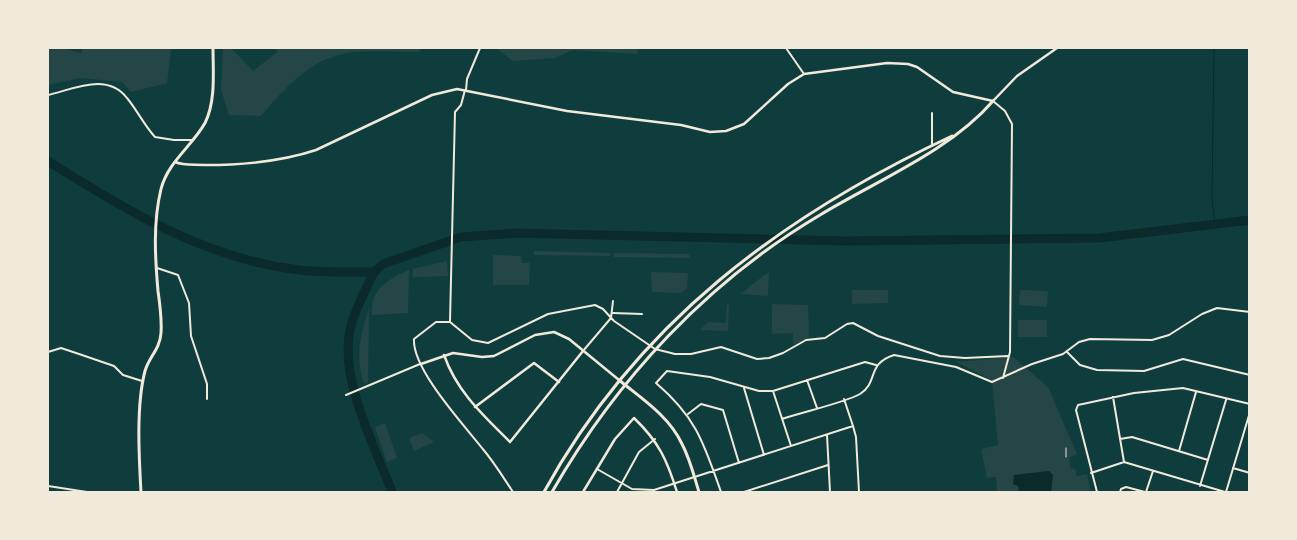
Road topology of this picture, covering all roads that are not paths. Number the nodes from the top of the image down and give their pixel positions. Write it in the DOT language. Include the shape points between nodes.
graph roads {
  1 [pos="214,48"];
  2 [pos="480,48"];
  3 [pos="786,48"];
  4 [pos="1057,48"];
  5 [pos="804,74"];
  6 [pos="466,90"];
  7 [pos="48,95"];
  8 [pos="993,102"];
  9 [pos="932,113"];
  10 [pos="967,129"];
  11 [pos="192,140"];
  12 [pos="932,145"];
  13 [pos="175,162"];
  14 [pos="157,268"];
  15 [pos="613,301"];
  16 [pos="1250,312"];
  17 [pos="613,313"];
  18 [pos="642,314"];
  19 [pos="611,318"];
  20 [pos="450,322"];
  21 [pos="584,351"];
  22 [pos="48,352"];
  23 [pos="1067,352"];
  24 [pos="444,355"];
  25 [pos="1008,356"];
  26 [pos="421,364"];
  27 [pos="876,365"];
  28 [pos="1250,375"];
  29 [pos="1003,378"];
  30 [pos="619,380"];
  31 [pos="808,380"];
  32 [pos="144,381"];
  33 [pos="559,382"];
  34 [pos="624,384"];
  35 [pos="744,388"];
  36 [pos="773,391"];
  37 [pos="1196,392"];
  38 [pos="346,395"];
  39 [pos="1113,396"];
  40 [pos="207,399"];
  41 [pos="844,399"];
  42 [pos="1226,399"];
  43 [pos="1250,404"];
  44 [pos="475,407"];
  45 [pos="817,408"];
  46 [pos="1250,412"];
  47 [pos="688,414"];
  48 [pos="782,418"];
  49 [pos="853,426"];
  50 [pos="827,435"];
  51 [pos="1120,439"];
  52 [pos="655,440"];
  53 [pos="791,446"];
  54 [pos="1179,451"];
  55 [pos="764,455"];
  56 [pos="48,457"];
  57 [pos="1208,460"];
  58 [pos="1124,462"];
  59 [pos="739,463"];
  60 [pos="828,465"];
  61 [pos="48,467"];
  62 [pos="1233,468"];
  63 [pos="596,469"];
  64 [pos="1153,471"];
  65 [pos="713,472"];
  66 [pos="1091,473"];
  67 [pos="1250,473"];
  68 [pos="694,478"];
  69 [pos="621,484"];
  70 [pos="674,484"];
  71 [pos="48,486"];
  72 [pos="1200,486"];
  73 [pos="87,492"];
  74 [pos="141,492"];
  75 [pos="513,492"];
  76 [pos="544,492"];
  77 [pos="552,492"];
  78 [pos="583,492"];
  79 [pos="618,492"];
  80 [pos="677,492"];
  81 [pos="699,492"];
  82 [pos="721,492"];
  83 [pos="744,492"];
  84 [pos="830,492"];
  85 [pos="859,492"];
  86 [pos="1097,492"];
  87 [pos="1120,492"];
  88 [pos="1145,492"];
  89 [pos="1225,492"];
  1 -- 11 [label="main road" via="210,106 206,122"];
  2 -- 6 [label="street" via="467,78"];
  3 -- 5 [label="street"];
  4 -- 8 [label="street" via="1017,76"];
  5 -- 6 [label="street" via="788,84 744,124 718,132 588,114"];
  5 -- 8 [label="street" via="870,64 908,64 926,72 953,92"];
  6 -- 13 [label="street" via="447,90 432,95 301,155 248,165"];
  6 -- 20 [label="street" via="461,105 454,112"];
  7 -- 11 [label="street" via="97,83 111,84 127,98 155,136"];
  8 -- 10 [label="main road"];
  8 -- 25 [label="street" via="1005,110 1012,124"];
  9 -- 12 [label="street"];
  10 -- 12 [label="main road"];
  10 -- 34 [label="main road" via="779,241 696,308"];
  11 -- 13 [label="main road"];
  12 -- 30 [label="main road" via="794,222 739,262 693,301"];
  13 -- 14 [label="main road" via="164,181 157,218"];
  14 -- 32 [label="main road" via="161,333 158,349 147,366"];
  14 -- 40 [label="street" via="178,275 188,299 191,336 206,380"];
  15 -- 17 [label="street"];
  16 -- 23 [label="street" via="1217,308 1161,338 1137,341 1090,339 1079,342"];
  17 -- 18 [label="street"];
  17 -- 19 [label="street"];
  19 -- 20 [label="street" via="597,306 580,306 548,314 483,344 472,340"];
  19 -- 21 [label="street"];
  19 -- 25 [label="street" via="656,349 675,354 721,348 757,359 769,358 783,354 802,341 825,338 854,323 878,336 940,356"];
  20 -- 26 [label="street" via="436,322 414,339"];
  21 -- 24 [label="street" via="560,333 547,332 494,356 458,352"];
  21 -- 30 [label="street"];
  21 -- 33 [label="street"];
  22 -- 32 [label="street" via="61,348 114,366 123,375"];
  23 -- 28 [label="street" via="1080,365 1097,370 1144,371 1183,359"];
  23 -- 29 [label="street"];
  24 -- 26 [label="street"];
  24 -- 44 [label="street" via="457,384"];
  25 -- 29 [label="street"];
  26 -- 38 [label="street"];
  26 -- 75 [label="street" via="456,418 483,448"];
  27 -- 29 [label="street" via="894,355 956,367 989,382"];
  27 -- 31 [label="street" via="865,362"];
  27 -- 41 [label="street" via="866,389"];
  30 -- 34 [label="main road"];
  30 -- 76 [label="main road" via="578,436"];
  31 -- 36 [label="street"];
  31 -- 45 [label="street"];
  32 -- 74 [label="main road" via="138,451"];
  33 -- 44 [label="street" via="534,364"];
  33 -- 44 [label="street" via="510,442"];
  34 -- 68 [label="main road" via="669,424 682,444"];
  34 -- 77 [label="main road"];
  35 -- 36 [label="street"];
  35 -- 47 [label="street" via="710,377 667,371 656,383"];
  35 -- 55 [label="street"];
  36 -- 48 [label="street"];
  37 -- 39 [label="street" via="1183,388"];
  37 -- 42 [label="street"];
  37 -- 54 [label="street"];
  39 -- 51 [label="street"];
  39 -- 66 [label="street" via="1076,407"];
  41 -- 45 [label="street"];
  41 -- 49 [label="street"];
  42 -- 43 [label="street"];
  42 -- 57 [label="street"];
  45 -- 48 [label="street"];
  46 -- 62 [label="street"];
  47 -- 59 [label="street" via="702,404 722,410"];
  47 -- 65 [label="street" via="704,444"];
  48 -- 53 [label="street"];
  49 -- 50 [label="street"];
  49 -- 85 [label="street"];
  50 -- 53 [label="street"];
  50 -- 60 [label="street"];
  51 -- 54 [label="street" via="1132,437"];
  51 -- 58 [label="street"];
  52 -- 63 [label="street" via="634,418 615,439"];
  52 -- 69 [label="street" via="639,452"];
  52 -- 70 [label="street" via="667,461"];
  53 -- 55 [label="street"];
  54 -- 57 [label="street"];
  55 -- 59 [label="street"];
  56 -- 61 [label="street"];
  57 -- 72 [label="street"];
  58 -- 64 [label="street"];
  58 -- 66 [label="street"];
  59 -- 65 [label="street"];
  60 -- 83 [label="street"];
  60 -- 84 [label="street"];
  62 -- 67 [label="street"];
  62 -- 89 [label="street"];
  63 -- 69 [label="street"];
  63 -- 78 [label="street"];
  64 -- 72 [label="street"];
  64 -- 88 [label="street"];
  65 -- 68 [label="street"];
  65 -- 82 [label="street"];
  66 -- 86 [label="street"];
  68 -- 70 [label="street"];
  68 -- 81 [label="main road"];
  69 -- 70 [label="street" via="642,491"];
  69 -- 79 [label="street"];
  70 -- 80 [label="street"];
  71 -- 73 [label="street"];
  72 -- 89 [label="street"];
  87 -- 88 [label="street" via="1123,487"];
}
